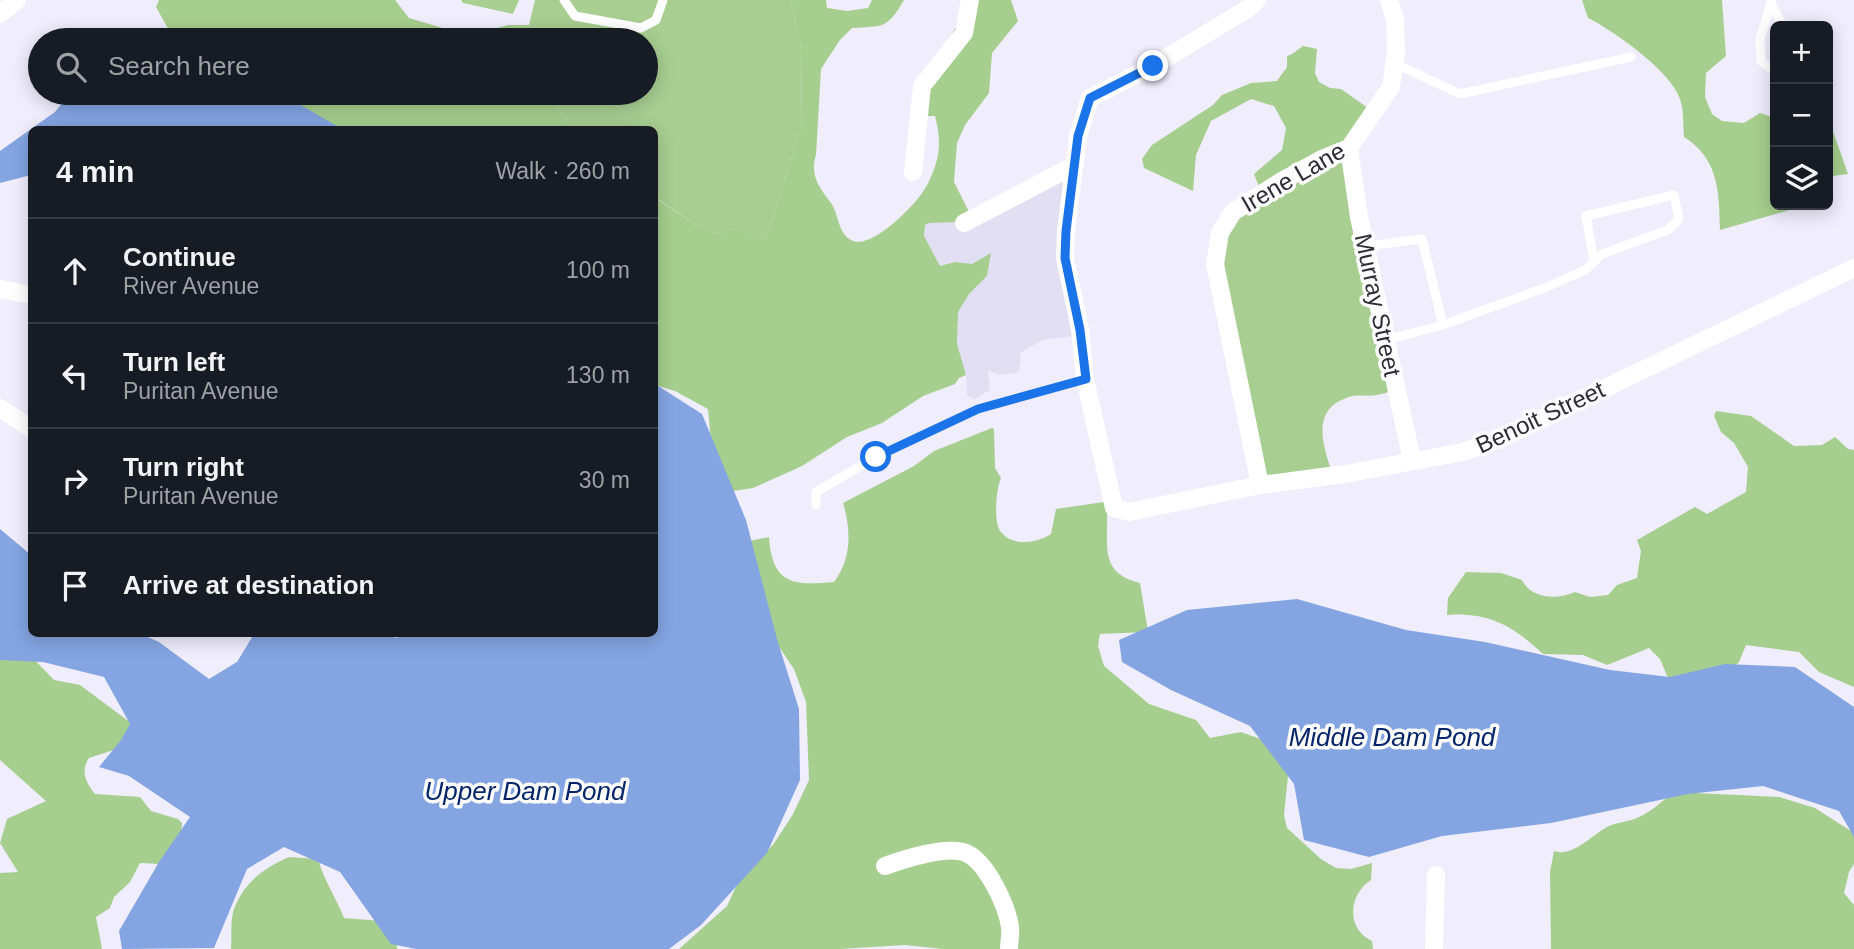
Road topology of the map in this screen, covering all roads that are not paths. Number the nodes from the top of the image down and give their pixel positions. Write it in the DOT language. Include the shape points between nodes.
graph roads {
  1 [pos="17,0"];
  2 [pos="564,0"];
  3 [pos="663,0"];
  4 [pos="970,0"];
  5 [pos="1257,0"];
  6 [pos="1389,0"];
  7 [pos="1772,2"];
  8 [pos="0,14"];
  9 [pos="1781,21"];
  10 [pos="1631,57"];
  11 [pos="1394,63"];
  12 [pos="1770,68"];
  13 [pos="1349,149"];
  14 [pos="1075,165"];
  15 [pos="913,172"];
  16 [pos="964,223"];
  17 [pos="1366,246"];
  18 [pos="1594,261"];
  19 [pos="1854,268"];
  20 [pos="0,289"];
  21 [pos="28,294"];
  22 [pos="1443,325"];
  23 [pos="1386,340"];
  24 [pos="1086,379"];
  25 [pos="0,408"];
  26 [pos="28,426"];
  27 [pos="1412,460"];
  28 [pos="1260,485"];
  29 [pos="816,505"];
  30 [pos="886,866"];
  31 [pos="1436,875"];
  32 [pos="1009,949"];
  33 [pos="1434,949"];
  1 -- 8 [label="street"];
  2 -- 3 [label="lane" via="575,16 640,28 656,20"];
  4 -- 15 [label="street" via="964,33 922,86"];
  5 -- 14 [label="street" via="1153,66 1090,98"];
  6 -- 11 [label="street, Irene Lane" via="1395,19"];
  7 -- 9 [label="lane"];
  7 -- 12 [label="lane" via="1760,39 1761,61"];
  10 -- 11 [label="lane" via="1460,94"];
  11 -- 13 [label="street, Irene Lane" via="1391,87"];
  13 -- 17 [label="street, Murray Street"];
  13 -- 28 [label="street, Irene Lane" via="1324,158 1233,212 1220,233 1214,264"];
  14 -- 16 [label="street"];
  14 -- 24 [label="street" via="1065,258"];
  17 -- 22 [label="lane" via="1422,239"];
  17 -- 23 [label="street, Murray Street"];
  18 -- 18 [label="lane" via="1668,230 1679,219 1674,195 1586,216"];
  18 -- 22 [label="lane" via="1585,270 1547,287"];
  19 -- 27 [label="street, Benoit Street" via="1506,436 1463,452"];
  20 -- 21 [label="street"];
  22 -- 23 [label="lane"];
  23 -- 27 [label="street, Murray Street"];
  24 -- 28 [label="street, Benoit Street" via="1114,508 1129,512"];
  24 -- 29 [label="lane" via="978,409 876,457 816,492"];
  25 -- 26 [label="street"];
  27 -- 28 [label="street, Benoit Street"];
  30 -- 32 [label="street" via="926,854 966,853 985,870 1003,902 1010,927"];
  31 -- 33 [label="street"];
}
